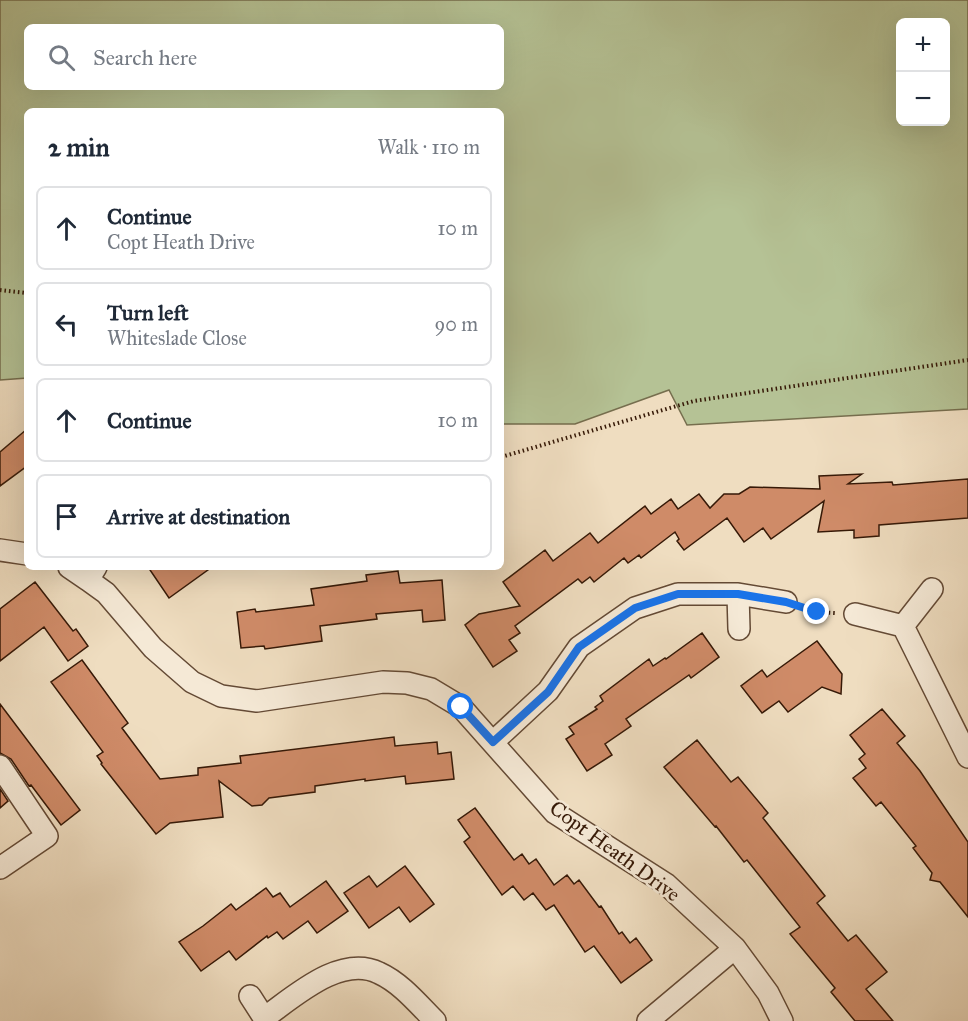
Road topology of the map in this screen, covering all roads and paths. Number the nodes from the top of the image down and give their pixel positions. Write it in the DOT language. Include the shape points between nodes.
graph roads {
  1 [pos="0,290"];
  2 [pos="24,293"];
  3 [pos="968,360"];
  4 [pos="504,456"];
  5 [pos="0,550"];
  6 [pos="24,554"];
  7 [pos="92,573"];
  8 [pos="932,589"];
  9 [pos="738,594"];
  10 [pos="786,602"];
  11 [pos="855,614"];
  12 [pos="903,626"];
  13 [pos="739,629"];
  14 [pos="493,742"];
  15 [pos="968,757"];
  16 [pos="0,766"];
  17 [pos="0,868"];
  18 [pos="735,948"];
  19 [pos="250,996"];
  20 [pos="265,1020"];
  21 [pos="435,1021"];
  22 [pos="648,1021"];
  23 [pos="782,1021"];
  1 -- 2 [label="path"];
  3 -- 4 [label="path" via="694,400"];
  5 -- 6 [label="street"];
  7 -- 14 [label="street, Copt Heath Drive" via="153,648 192,682 221,696 257,701 383,682 407,683 431,689 461,707"];
  8 -- 12 [label="street"];
  9 -- 10 [label="street"];
  9 -- 13 [label="street"];
  9 -- 14 [label="street" via="678,594 635,608 579,647 548,692"];
  10 -- 11 [label="path" via="817,612"];
  11 -- 12 [label="street"];
  12 -- 15 [label="street"];
  14 -- 18 [label="street, Copt Heath Drive" via="555,813 666,884"];
  16 -- 17 [label="street" via="46,836"];
  18 -- 22 [label="street"];
  18 -- 23 [label="street, Copt Heath Drive" via="768,993"];
  19 -- 20 [label="street"];
  20 -- 21 [label="street" via="322,979 340,970 361,968 379,973"];
}
